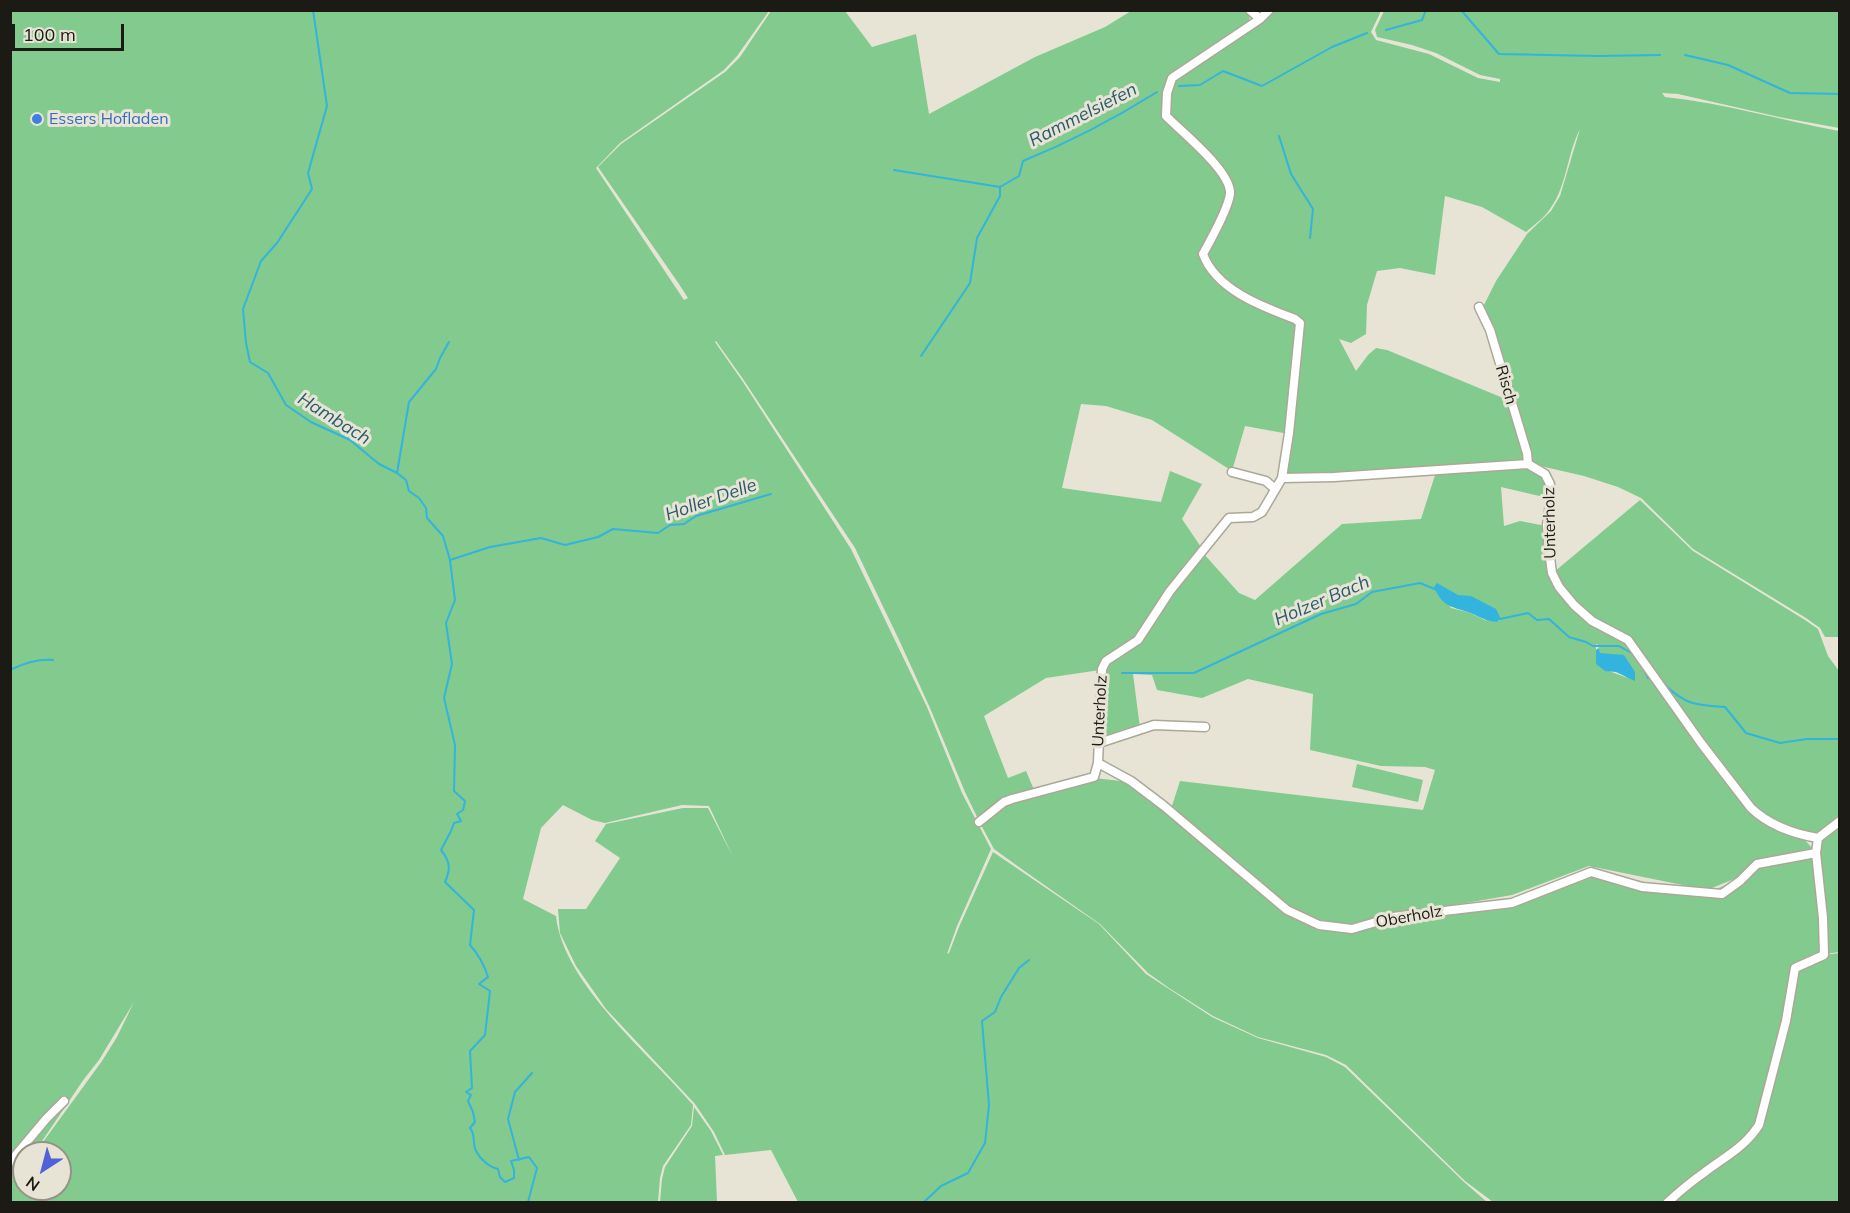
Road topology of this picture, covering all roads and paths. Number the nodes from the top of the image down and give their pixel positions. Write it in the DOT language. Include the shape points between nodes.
graph roads {
  1 [pos="1250,10"];
  2 [pos="1269,10"];
  3 [pos="1260,19"];
  4 [pos="1479,307"];
  5 [pos="1528,464"];
  6 [pos="1232,472"];
  7 [pos="1282,478"];
  8 [pos="1275,489"];
  9 [pos="1205,727"];
  10 [pos="1099,743"];
  11 [pos="1098,763"];
  12 [pos="1839,821"];
  13 [pos="979,822"];
  14 [pos="1818,838"];
  15 [pos="1816,852"];
  16 [pos="64,1101"];
  17 [pos="10,1162"];
  18 [pos="1668,1203"];
  1 -- 3 [label="street"];
  2 -- 3 [label="street"];
  3 -- 7 [label="street" via="1172,78 1166,116 1208,155 1229,185 1230,195 1203,254 1208,267 1253,303 1300,323"];
  4 -- 5 [label="street, Risch" via="1494,343"];
  5 -- 7 [label="street"];
  5 -- 14 [label="street, Unterholz" via="1545,474 1550,484 1549,550 1552,573 1559,587 1592,621 1629,640 1701,743 1759,816"];
  6 -- 8 [label="street" via="1266,481"];
  7 -- 8 [label="street, Unterholz"];
  8 -- 10 [label="street, Unterholz" via="1262,512 1253,517 1229,518 1170,591 1138,640 1106,661 1102,669"];
  9 -- 10 [label="street" via="1154,725"];
  10 -- 11 [label="street, Unterholz"];
  11 -- 13 [label="street" via="1094,777 1004,802"];
  11 -- 15 [label="street, Oberholz" via="1164,806 1287,910 1319,925 1352,929 1393,917 1512,903 1591,872 1642,887 1722,894 1757,864"];
  12 -- 14 [label="street"];
  14 -- 15 [label="street"];
  15 -- 18 [label="street" via="1824,955 1795,968 1786,1022 1759,1125 1739,1149"];
  16 -- 17 [label="street"];
}
